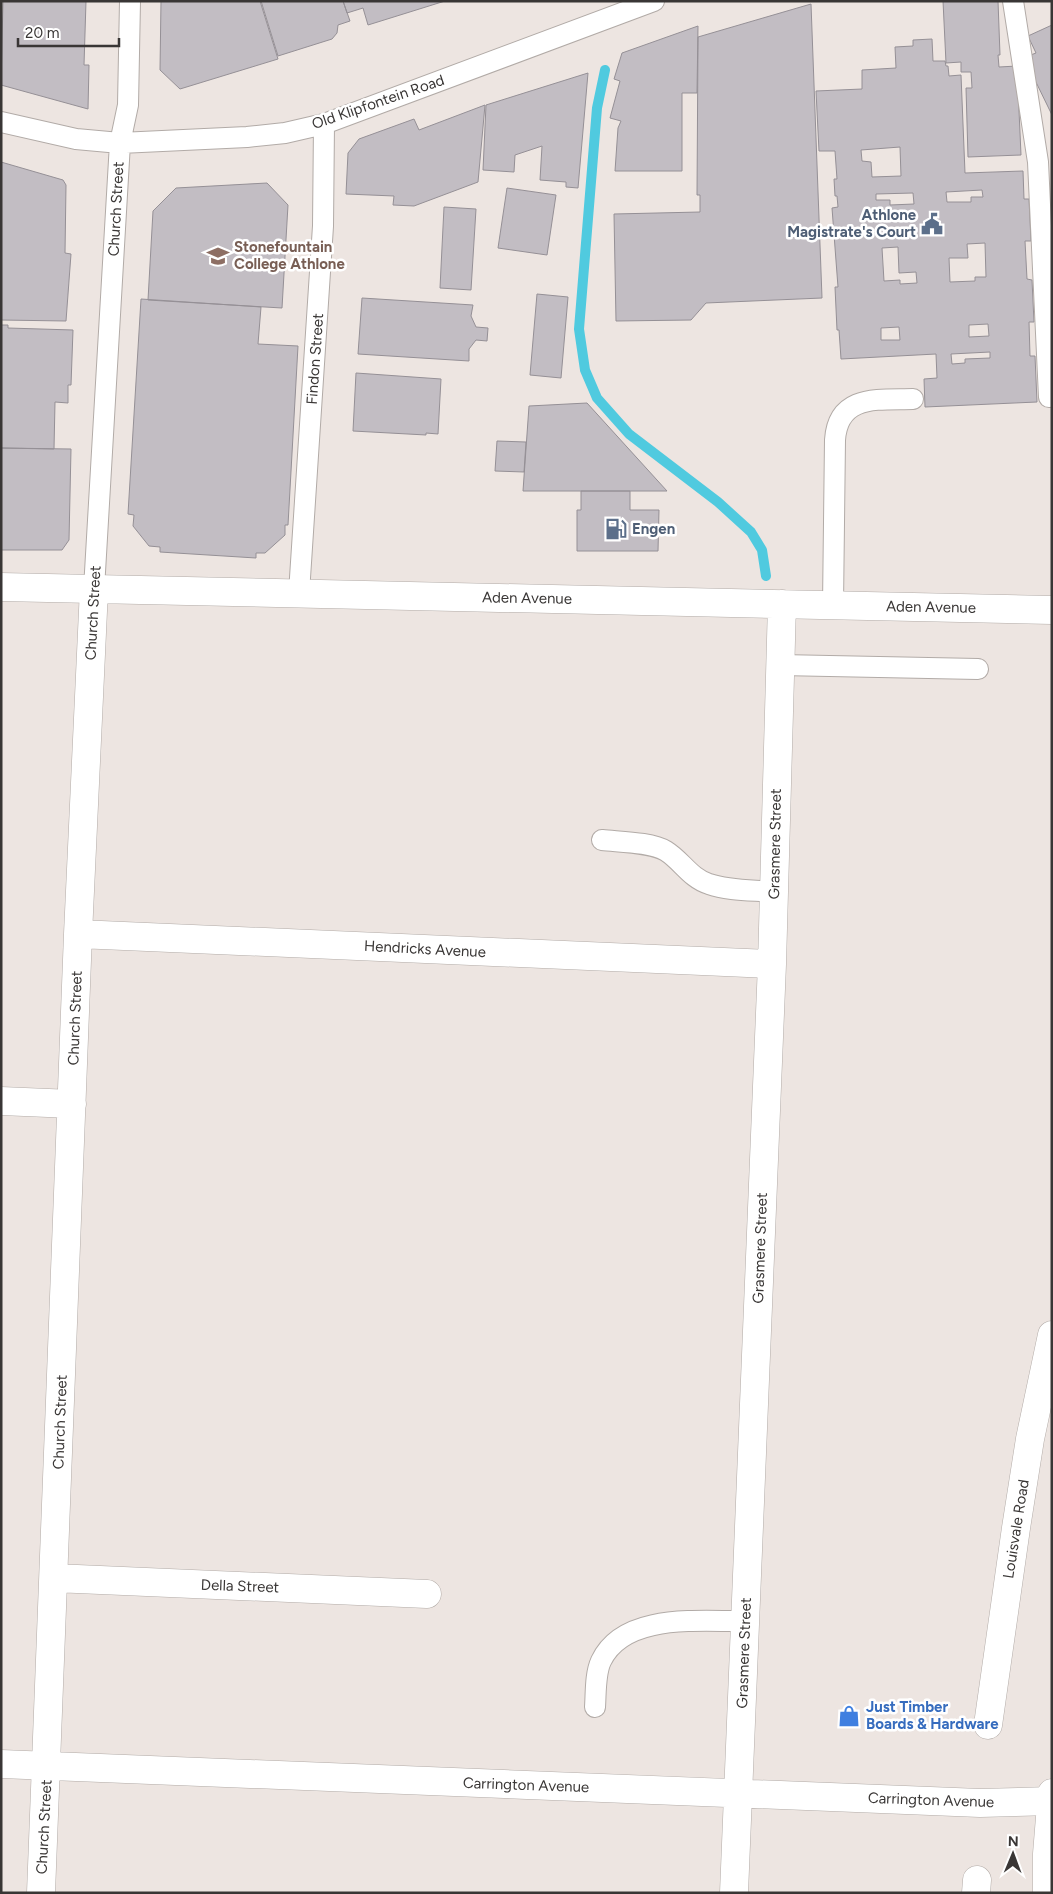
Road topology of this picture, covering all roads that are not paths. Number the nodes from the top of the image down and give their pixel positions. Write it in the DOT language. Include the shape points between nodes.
graph roads {
  1 [pos="130,1"];
  2 [pos="654,1"];
  3 [pos="1013,1"];
  4 [pos="1,122"];
  5 [pos="324,124"];
  6 [pos="120,143"];
  7 [pos="1049,397"];
  8 [pos="913,399"];
  9 [pos="1,587"];
  10 [pos="94,589"];
  11 [pos="299,593"];
  12 [pos="782,604"];
  13 [pos="833,606"];
  14 [pos="1051,617"];
  15 [pos="780,665"];
  16 [pos="978,669"];
  17 [pos="602,840"];
  18 [pos="774,892"];
  19 [pos="78,934"];
  20 [pos="772,964"];
  21 [pos="1,1101"];
  22 [pos="72,1104"];
  23 [pos="1052,1335"];
  24 [pos="54,1578"];
  25 [pos="427,1594"];
  26 [pos="745,1621"];
  27 [pos="595,1707"];
  28 [pos="988,1724"];
  29 [pos="1,1764"];
  30 [pos="47,1765"];
  31 [pos="738,1793"];
  32 [pos="1051,1798"];
  33 [pos="41,1893"];
  34 [pos="734,1893"];
  35 [pos="1047,1893"];
  1 -- 6 [label="lane, Church Street" via="128,105"];
  2 -- 5 [label="lane, Old Klipfontein Road"];
  3 -- 7 [label="lane" via="1038,162"];
  4 -- 6 [label="lane, Old Klipfontein Road" via="76,139"];
  5 -- 6 [label="lane, Old Klipfontein Road" via="246,137"];
  5 -- 11 [label="lane, Findon Street" via="323,226"];
  6 -- 10 [label="lane, Church Street"];
  8 -- 13 [label="lane" via="868,400 855,404 839,421 835,440"];
  9 -- 10 [label="street, Aden Avenue"];
  10 -- 11 [label="street, Aden Avenue"];
  10 -- 19 [label="street, Church Street"];
  11 -- 12 [label="street, Aden Avenue"];
  12 -- 13 [label="street, Aden Avenue"];
  12 -- 15 [label="street, Grasmere Street"];
  13 -- 14 [label="street, Aden Avenue"];
  15 -- 16 [label="lane"];
  15 -- 18 [label="street, Grasmere Street"];
  17 -- 18 [label="lane" via="664,850 708,884"];
  18 -- 20 [label="street, Grasmere Street"];
  19 -- 20 [label="street, Hendricks Avenue"];
  19 -- 22 [label="street, Church Street"];
  20 -- 26 [label="street, Grasmere Street"];
  21 -- 22 [label="street"];
  22 -- 24 [label="street, Church Street"];
  23 -- 28 [label="street, Louisvale Road" via="1030,1439"];
  24 -- 25 [label="street, Della Street"];
  24 -- 30 [label="street, Church Street"];
  26 -- 27 [label="lane" via="664,1622 630,1632 612,1646 601,1662"];
  26 -- 31 [label="street, Grasmere Street"];
  29 -- 30 [label="street, Carrington Avenue"];
  30 -- 31 [label="street, Carrington Avenue"];
  30 -- 33 [label="street, Church Street"];
  31 -- 32 [label="street, Carrington Avenue" via="980,1803"];
  31 -- 34 [label="street, Grasmere Street"];
  32 -- 35 [label="street"];
}
